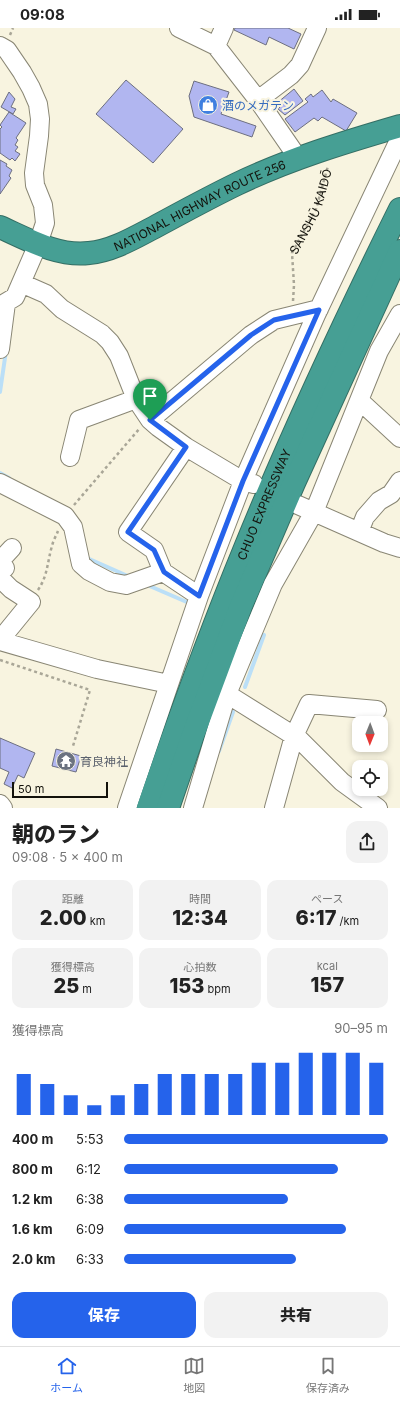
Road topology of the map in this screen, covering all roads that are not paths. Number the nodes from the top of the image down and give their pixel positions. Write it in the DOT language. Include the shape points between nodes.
graph roads {
  1 [pos="179,28"];
  2 [pos="224,28"];
  3 [pos="317,28"];
  4 [pos="0,46"];
  5 [pos="216,46"];
  6 [pos="258,100"];
  7 [pos="400,126"];
  8 [pos="400,138"];
  9 [pos="298,158"];
  10 [pos="400,209"];
  11 [pos="0,227"];
  12 [pos="38,244"];
  13 [pos="400,251"];
  14 [pos="22,283"];
  15 [pos="3,305"];
  16 [pos="319,310"];
  17 [pos="400,314"];
  18 [pos="0,349"];
  19 [pos="136,399"];
  20 [pos="360,401"];
  21 [pos="150,420"];
  22 [pos="400,438"];
  23 [pos="186,447"];
  24 [pos="70,457"];
  25 [pos="400,481"];
  26 [pos="249,482"];
  27 [pos="0,483"];
  28 [pos="298,504"];
  29 [pos="314,512"];
  30 [pos="359,532"];
  31 [pos="12,548"];
  32 [pos="400,548"];
  33 [pos="164,572"];
  34 [pos="0,573"];
  35 [pos="0,578"];
  36 [pos="199,596"];
  37 [pos="0,640"];
  38 [pos="169,684"];
  39 [pos="227,694"];
  40 [pos="377,710"];
  41 [pos="294,736"];
  42 [pos="0,804"];
  43 [pos="3,808"];
  44 [pos="127,808"];
  45 [pos="148,808"];
  46 [pos="168,808"];
  47 [pos="193,808"];
  48 [pos="274,808"];
  49 [pos="378,808"];
  1 -- 5 [label="street"];
  2 -- 5 [label="street"];
  3 -- 6 [label="street" via="300,65 291,76"];
  4 -- 12 [label="street" via="7,50 22,72 38,104 40,119 34,173 46,223"];
  5 -- 6 [label="street"];
  6 -- 9 [label="street"];
  7 -- 9 [label="highway, NATIONAL HIGHWAY ROUTE 256"];
  8 -- 16 [label="street"];
  9 -- 12 [label="highway, NATIONAL HIGHWAY ROUTE 256" via="237,184 108,249 73,254"];
  10 -- 45 [label="highway, CHUO EXPRESSWAY" via="357,296 274,478 209,638"];
  11 -- 12 [label="highway, NATIONAL HIGHWAY ROUTE 256"];
  12 -- 14 [label="street"];
  13 -- 46 [label="highway, CHUO EXPRESSWAY" via="241,606"];
  14 -- 15 [label="street" via="15,297"];
  14 -- 19 [label="street" via="46,294 62,309 102,334 110,342 119,356"];
  15 -- 18 [label="street"];
  16 -- 21 [label="street" via="274,320 251,335"];
  16 -- 26 [label="street"];
  17 -- 20 [label="street" via="379,351"];
  19 -- 21 [label="street"];
  19 -- 24 [label="street" via="79,420"];
  20 -- 22 [label="street"];
  20 -- 29 [label="street"];
  21 -- 23 [label="street"];
  23 -- 26 [label="street"];
  23 -- 33 [label="street" via="128,532 154,550"];
  25 -- 30 [label="street" via="391,494 379,501 365,517"];
  26 -- 36 [label="street"];
  27 -- 33 [label="street" via="68,512 81,564 89,571 110,582 126,585"];
  28 -- 29 [label="street"];
  29 -- 30 [label="street"];
  29 -- 39 [label="street" via="273,584"];
  30 -- 32 [label="street"];
  31 -- 34 [label="street" via="0,561 5,568"];
  33 -- 36 [label="street"];
  35 -- 37 [label="street" via="31,602"];
  36 -- 38 [label="street"];
  37 -- 38 [label="street" via="97,669"];
  38 -- 44 [label="street"];
  39 -- 41 [label="street"];
  39 -- 47 [label="street"];
  40 -- 41 [label="street" via="310,704"];
  41 -- 48 [label="street"];
  41 -- 49 [label="street" via="342,782"];
  42 -- 43 [label="street"];
}
